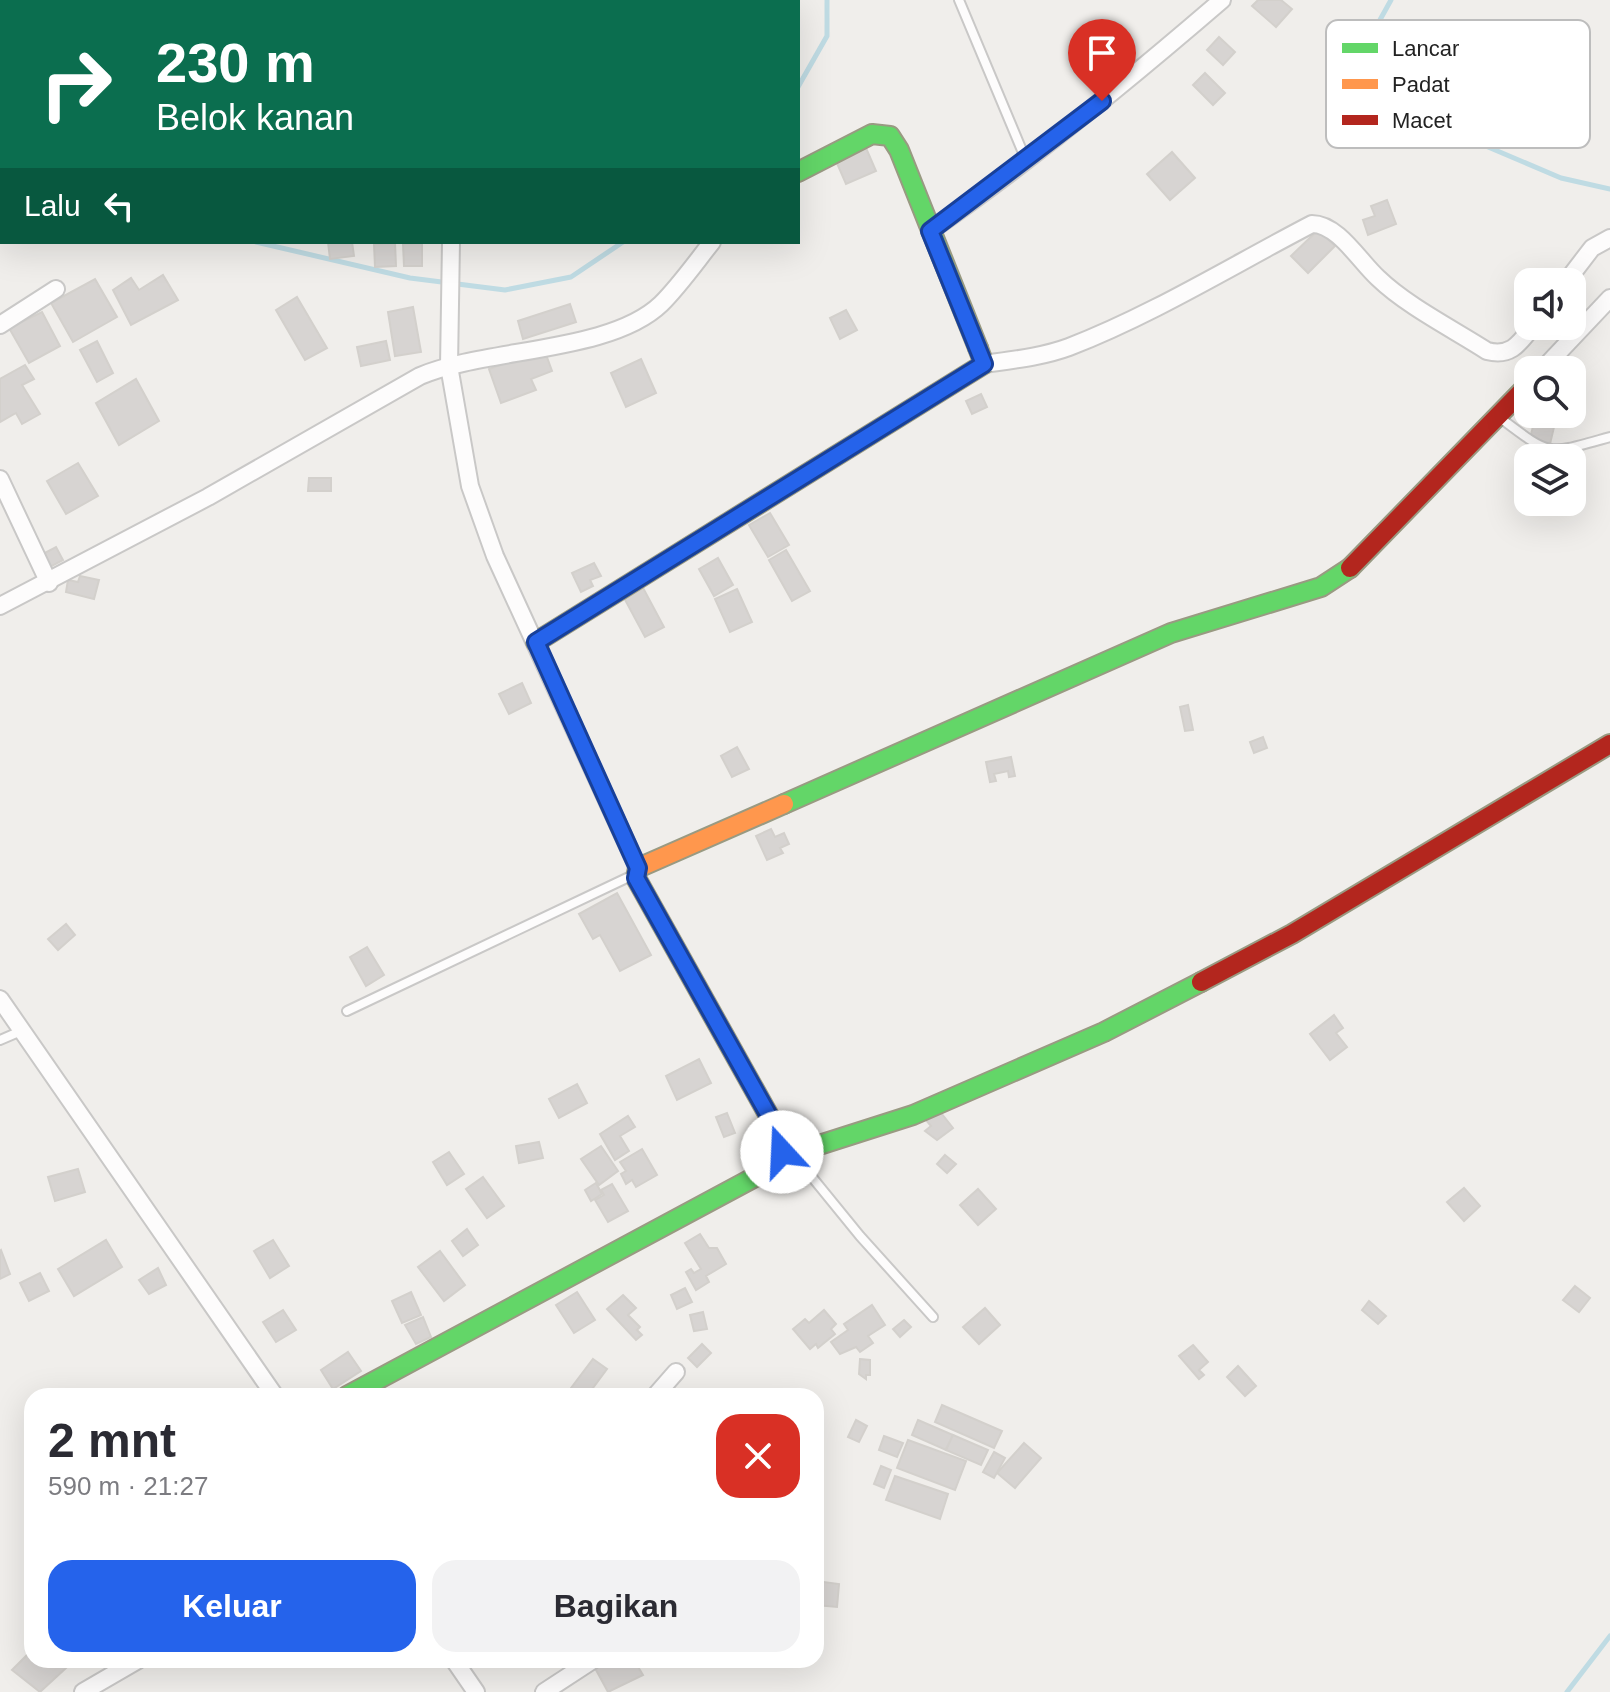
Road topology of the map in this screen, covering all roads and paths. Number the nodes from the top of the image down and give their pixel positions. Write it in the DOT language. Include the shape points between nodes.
graph roads {
  1 [pos="959,0"];
  2 [pos="1222,0"];
  3 [pos="1026,160"];
  4 [pos="800,171"];
  5 [pos="930,231"];
  6 [pos="1610,238"];
  7 [pos="451,244"];
  8 [pos="710,244"];
  9 [pos="1577,268"];
  10 [pos="56,289"];
  11 [pos="1610,298"];
  12 [pos="0,325"];
  13 [pos="1522,340"];
  14 [pos="1555,356"];
  15 [pos="984,364"];
  16 [pos="449,366"];
  17 [pos="1514,399"];
  18 [pos="1498,416"];
  19 [pos="1610,437"];
  20 [pos="0,479"];
  21 [pos="49,583"];
  22 [pos="0,606"];
  23 [pos="536,642"];
  24 [pos="1610,744"];
  25 [pos="637,871"];
  26 [pos="0,999"];
  27 [pos="347,1011"];
  28 [pos="21,1031"];
  29 [pos="0,1040"];
  30 [pos="786,1153"];
  31 [pos="933,1317"];
  32 [pos="676,1372"];
  33 [pos="269,1388"];
  34 [pos="362,1388"];
  35 [pos="662,1388"];
  36 [pos="124,1668"];
  37 [pos="460,1668"];
  38 [pos="581,1668"];
  39 [pos="83,1692"];
  40 [pos="476,1692"];
  41 [pos="544,1692"];
  1 -- 3 [label="lane"];
  2 -- 3 [label="street"];
  3 -- 5 [label="street"];
  4 -- 5 [label="street" via="872,134 890,136"];
  5 -- 15 [label="street"];
  6 -- 9 [label="street" via="1592,248"];
  7 -- 16 [label="street"];
  8 -- 16 [label="street" via="659,305 625,325 583,339"];
  10 -- 12 [label="street"];
  11 -- 14 [label="street"];
  13 -- 15 [label="street" via="1507,353 1487,351 1385,285 1343,241 1323,225 1312,224 1067,348"];
  15 -- 23 [label="street"];
  16 -- 21 [label="street" via="420,376"];
  16 -- 23 [label="street" via="470,486 495,556"];
  17 -- 18 [label="street"];
  18 -- 19 [label="lane" via="1547,450"];
  18 -- 25 [label="street" via="1357,564 1334,581 1171,633"];
  20 -- 21 [label="street"];
  21 -- 22 [label="street"];
  23 -- 25 [label="street"];
  24 -- 30 [label="street" via="1292,934 1104,1032 913,1115"];
  25 -- 27 [label="lane"];
  25 -- 30 [label="street"];
  26 -- 28 [label="street"];
  28 -- 29 [label="lane"];
  28 -- 33 [label="street"];
  30 -- 31 [label="lane"];
  30 -- 34 [label="street" via="767,1171"];
  32 -- 35 [label="street"];
  36 -- 39 [label="street"];
  37 -- 40 [label="street"];
  38 -- 41 [label="street"];
}
